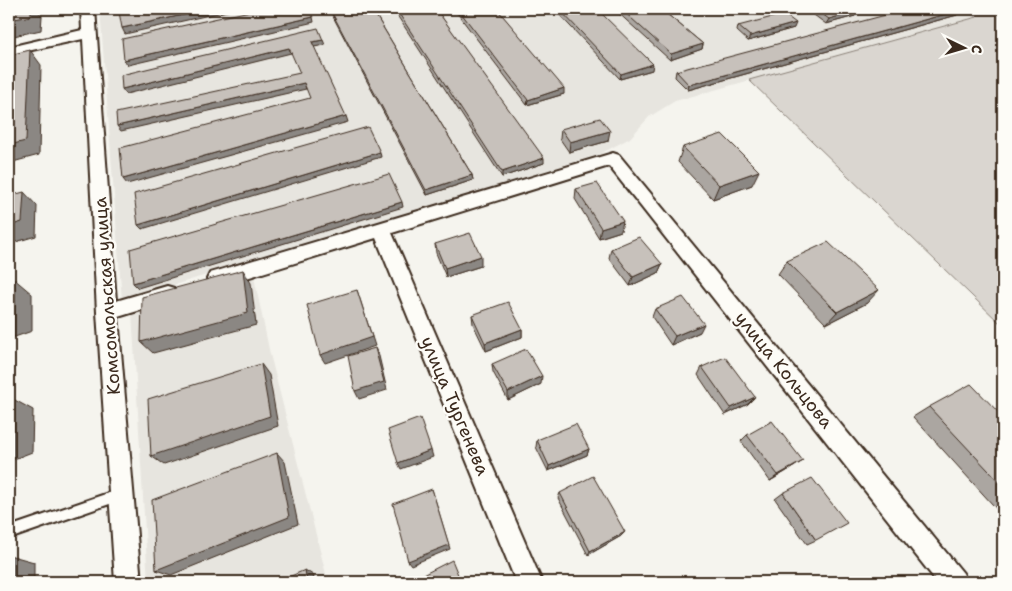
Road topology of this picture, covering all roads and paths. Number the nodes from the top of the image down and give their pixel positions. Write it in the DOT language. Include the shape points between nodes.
graph roads {
  1 [pos="88,9"];
  2 [pos="90,33"];
  3 [pos="9,51"];
  4 [pos="381,229"];
  5 [pos="202,284"];
  6 [pos="183,289"];
  7 [pos="107,312"];
  8 [pos="121,495"];
  9 [pos="9,533"];
  10 [pos="128,582"];
  11 [pos="529,582"];
  12 [pos="954,582"];
  1 -- 2 [label="street, Комсомольская улица"];
  2 -- 3 [label="street"];
  2 -- 7 [label="street, Комсомольская улица"];
  4 -- 5 [label="street"];
  4 -- 11 [label="street, улица Тургенева"];
  4 -- 12 [label="street, улица Кольцова" via="613,159"];
  6 -- 7 [label="street"];
  7 -- 8 [label="street, Комсомольская улица"];
  8 -- 9 [label="lane"];
  8 -- 10 [label="street, Комсомольская улица"];
}
